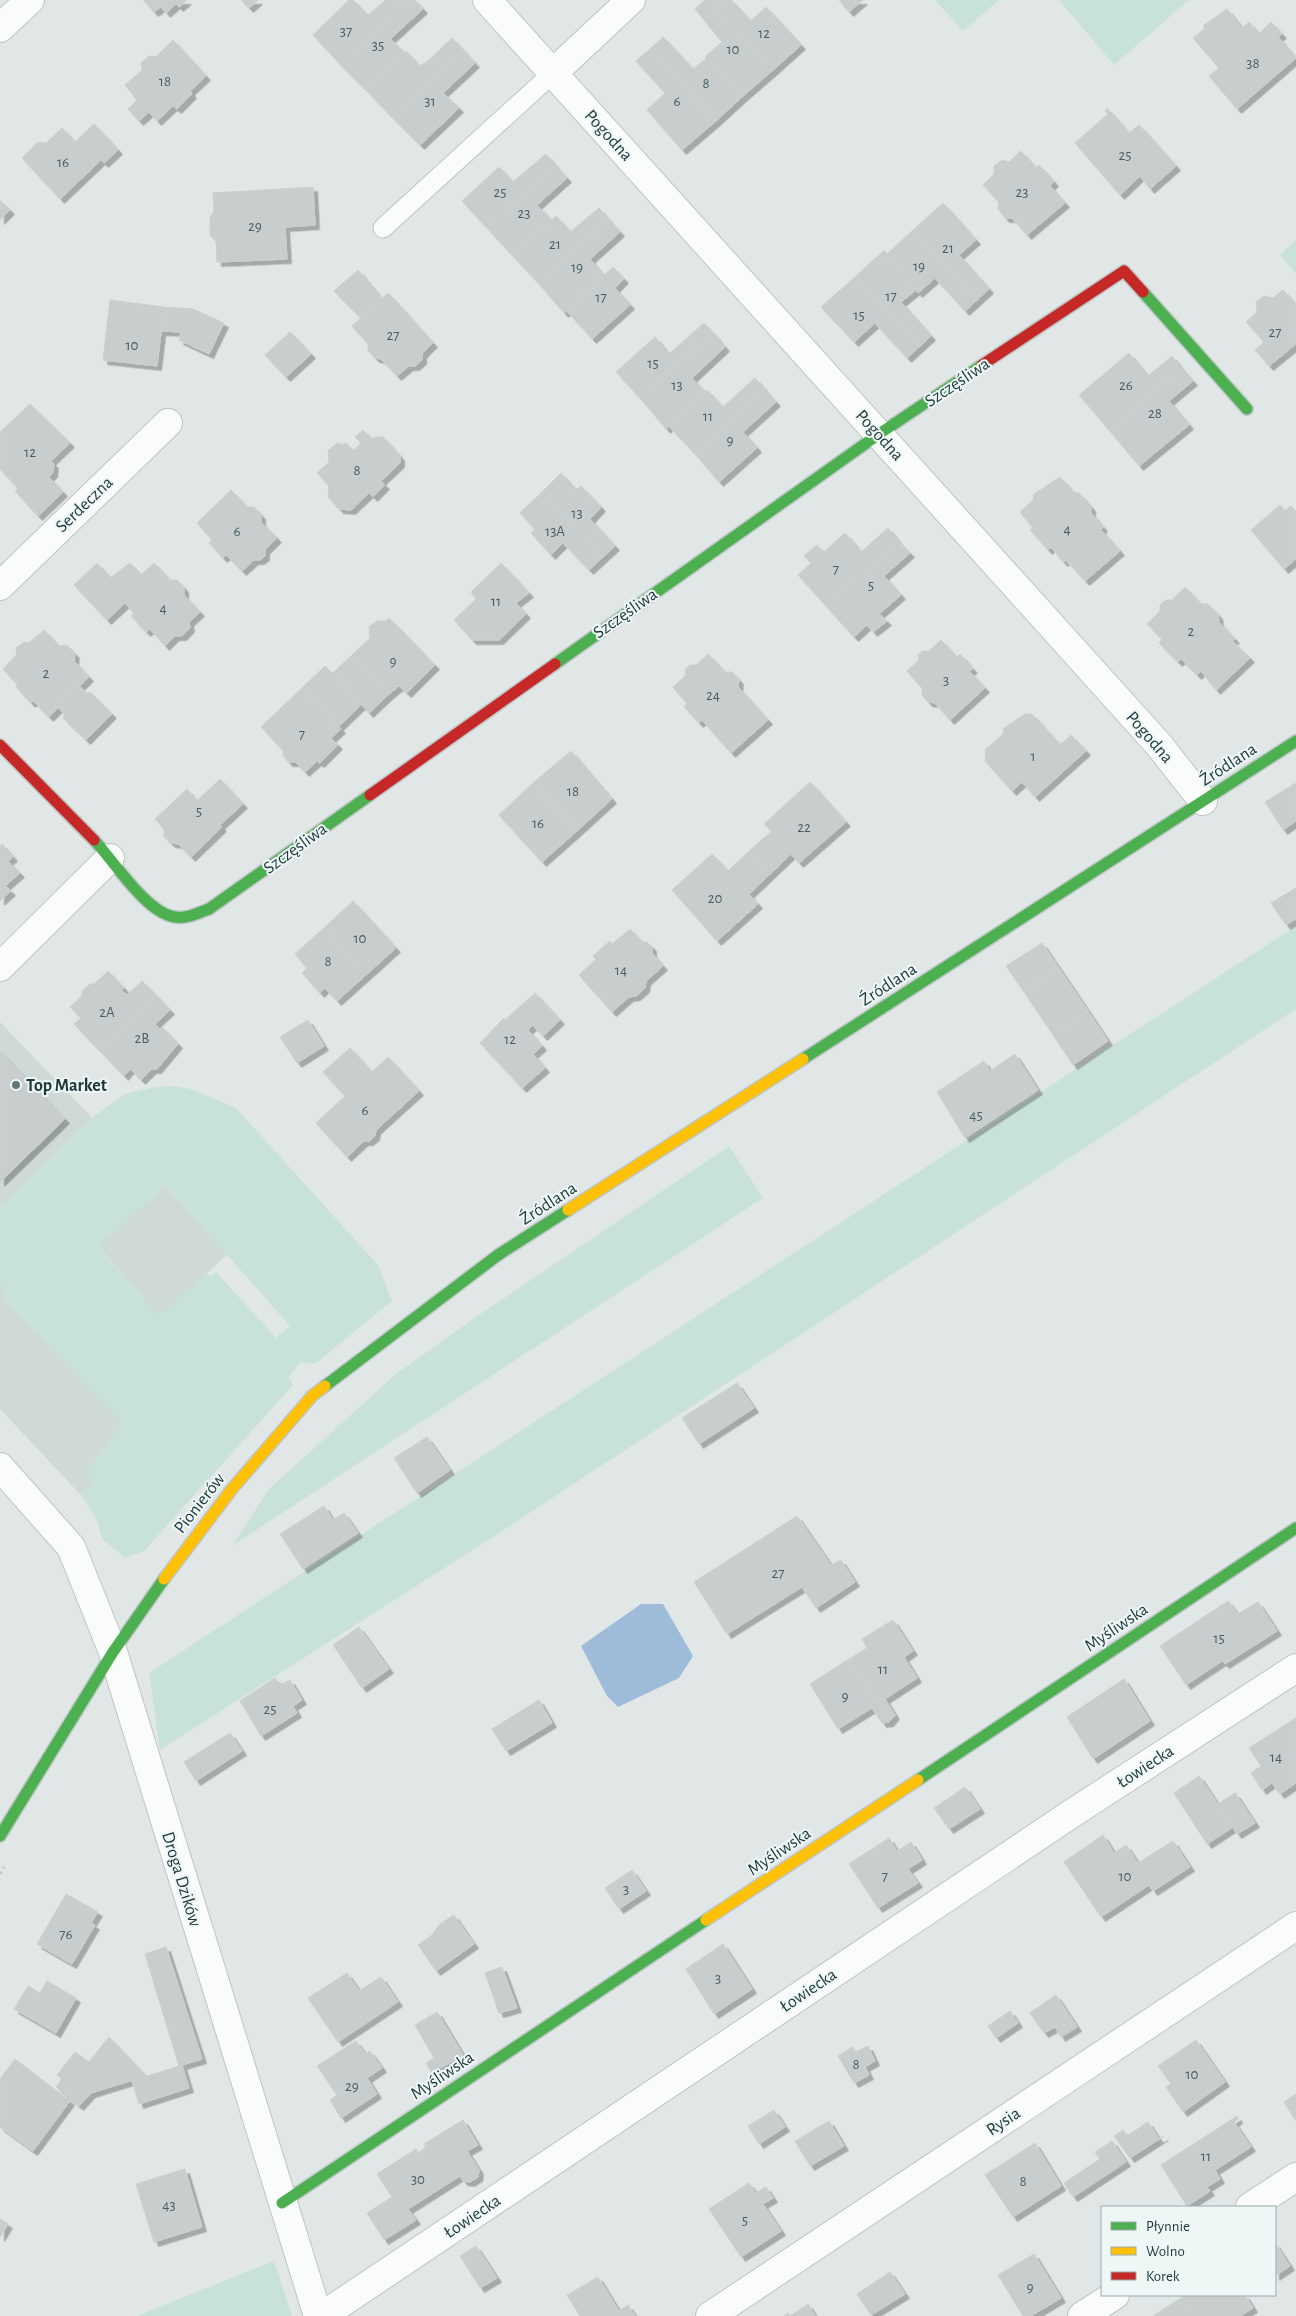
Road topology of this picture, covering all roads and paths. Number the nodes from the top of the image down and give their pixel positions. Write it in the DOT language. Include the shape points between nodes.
graph roads {
  1 [pos="30,0"];
  2 [pos="487,0"];
  3 [pos="631,0"];
  4 [pos="0,28"];
  5 [pos="553,73"];
  6 [pos="383,228"];
  7 [pos="1247,410"];
  8 [pos="168,423"];
  9 [pos="879,434"];
  10 [pos="0,586"];
  11 [pos="1296,741"];
  12 [pos="0,745"];
  13 [pos="1203,801"];
  14 [pos="110,858"];
  15 [pos="0,967"];
  16 [pos="498,1255"];
  17 [pos="0,1467"];
  18 [pos="1296,1528"];
  19 [pos="112,1652"];
  20 [pos="1296,1668"];
  21 [pos="0,1836"];
  22 [pos="1296,1926"];
  23 [pos="1296,2177"];
  24 [pos="282,2203"];
  25 [pos="1252,2206"];
  26 [pos="1113,2296"];
  27 [pos="318,2316"];
  28 [pos="322,2316"];
  29 [pos="710,2316"];
  30 [pos="1082,2316"];
  1 -- 4 [label="street"];
  2 -- 5 [label="street, Pogodna"];
  3 -- 5 [label="street"];
  5 -- 6 [label="lane"];
  5 -- 9 [label="street, Pogodna"];
  7 -- 9 [label="street, Szczęśliwa" via="1124,270"];
  8 -- 10 [label="street, Serdeczna"];
  9 -- 13 [label="street, Pogodna" via="1159,745"];
  9 -- 14 [label="street, Szczęśliwa" via="209,909 179,918 168,916 154,907"];
  11 -- 13 [label="street, Źródlana"];
  12 -- 14 [label="street"];
  13 -- 16 [label="street, Źródlana"];
  14 -- 15 [label="street"];
  16 -- 19 [label="street, Pionierów" via="312,1396 180,1555"];
  17 -- 19 [label="street, Droga Dzików" via="71,1547"];
  18 -- 24 [label="street, Myśliwska"];
  19 -- 21 [label="street, Pionierów"];
  19 -- 24 [label="street, Droga Dzików"];
  20 -- 28 [label="street, Łowiecka" via="1071,1814"];
  22 -- 29 [label="street, Rysia"];
  23 -- 25 [label="street"];
  24 -- 27 [label="street, Droga Dzików"];
  26 -- 30 [label="street"];
}
